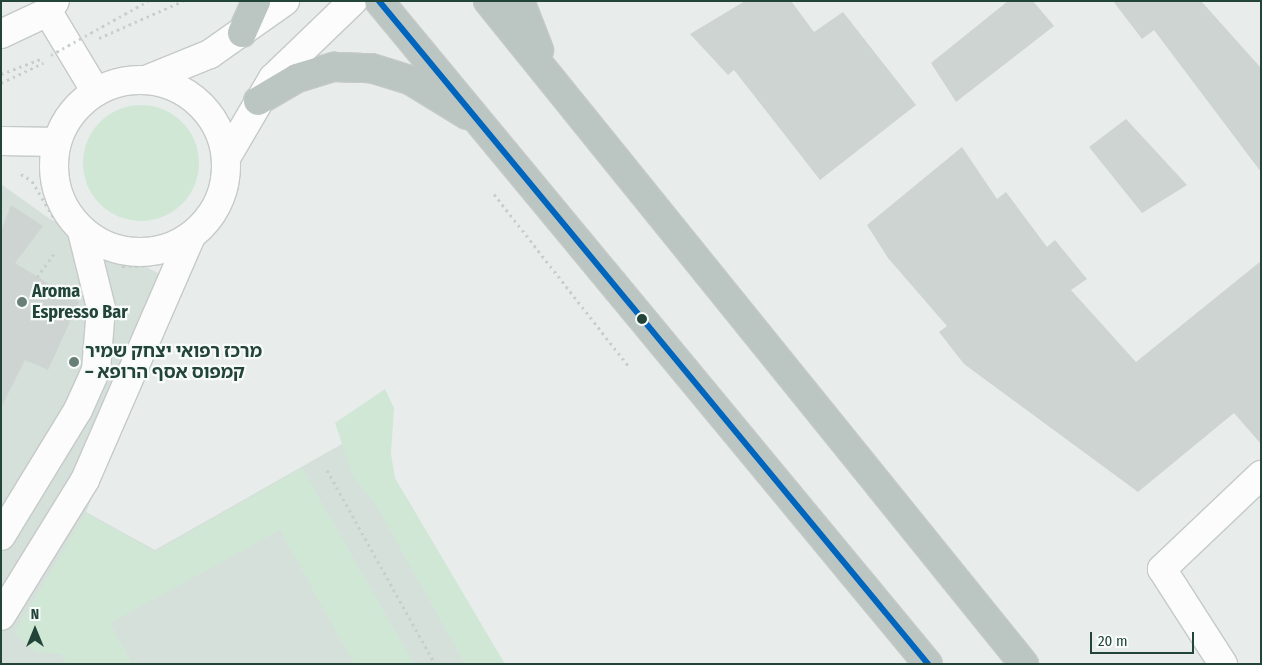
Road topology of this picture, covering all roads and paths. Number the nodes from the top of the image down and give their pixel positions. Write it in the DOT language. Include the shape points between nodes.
graph roads {
  1 [pos="148,1"];
  2 [pos="256,1"];
  3 [pos="285,1"];
  4 [pos="353,1"];
  5 [pos="379,1"];
  6 [pos="488,1"];
  7 [pos="520,1"];
  8 [pos="51,7"];
  9 [pos="242,33"];
  10 [pos="1,34"];
  11 [pos="546,70"];
  12 [pos="1,74"];
  13 [pos="146,80"];
  14 [pos="96,92"];
  15 [pos="258,101"];
  16 [pos="482,124"];
  17 [pos="1,141"];
  18 [pos="57,142"];
  19 [pos="233,167"];
  20 [pos="12,168"];
  21 [pos="489,187"];
  22 [pos="56,220"];
  23 [pos="217,227"];
  24 [pos="82,231"];
  25 [pos="190,236"];
  26 [pos="176,266"];
  27 [pos="94,267"];
  28 [pos="629,367"];
  29 [pos="327,470"];
  30 [pos="1261,474"];
  31 [pos="1,536"];
  32 [pos="1,616"];
  33 [pos="435,664"];
  34 [pos="928,664"];
  35 [pos="1024,664"];
  36 [pos="1223,664"];
  1 -- 12 [label="path, bridge" via="50,55"];
  2 -- 9 [label="highway"];
  3 -- 9 [label="street"];
  4 -- 15 [label="street" via="273,78"];
  5 -- 16 [label="highway"];
  6 -- 11 [label="highway"];
  7 -- 11 [label="highway"];
  8 -- 10 [label="street"];
  8 -- 14 [label="street"];
  9 -- 13 [label="street" via="210,54"];
  11 -- 35 [label="highway"];
  13 -- 14 [label="street" via="120,82"];
  13 -- 19 [label="street" via="175,88 200,104 216,123"];
  14 -- 18 [label="street" via="68,119"];
  15 -- 16 [label="highway" via="297,78 334,67 371,68 410,80"];
  15 -- 19 [label="street"];
  16 -- 34 [label="highway" via="583,252"];
  17 -- 18 [label="street"];
  18 -- 24 [label="street" via="54,169 59,196"];
  19 -- 23 [label="path"];
  19 -- 25 [label="street" via="219,202"];
  20 -- 22 [label="path" via="32,181"];
  21 -- 28 [label="path"];
  24 -- 25 [label="street" via="107,246 135,252 164,249"];
  24 -- 27 [label="street"];
  25 -- 26 [label="street"];
  26 -- 27 [label="path"];
  26 -- 32 [label="street" via="85,480"];
  27 -- 31 [label="street" via="101,308 96,370 78,410"];
  29 -- 33 [label="path"];
  30 -- 36 [label="street" via="1162,570"];
}
